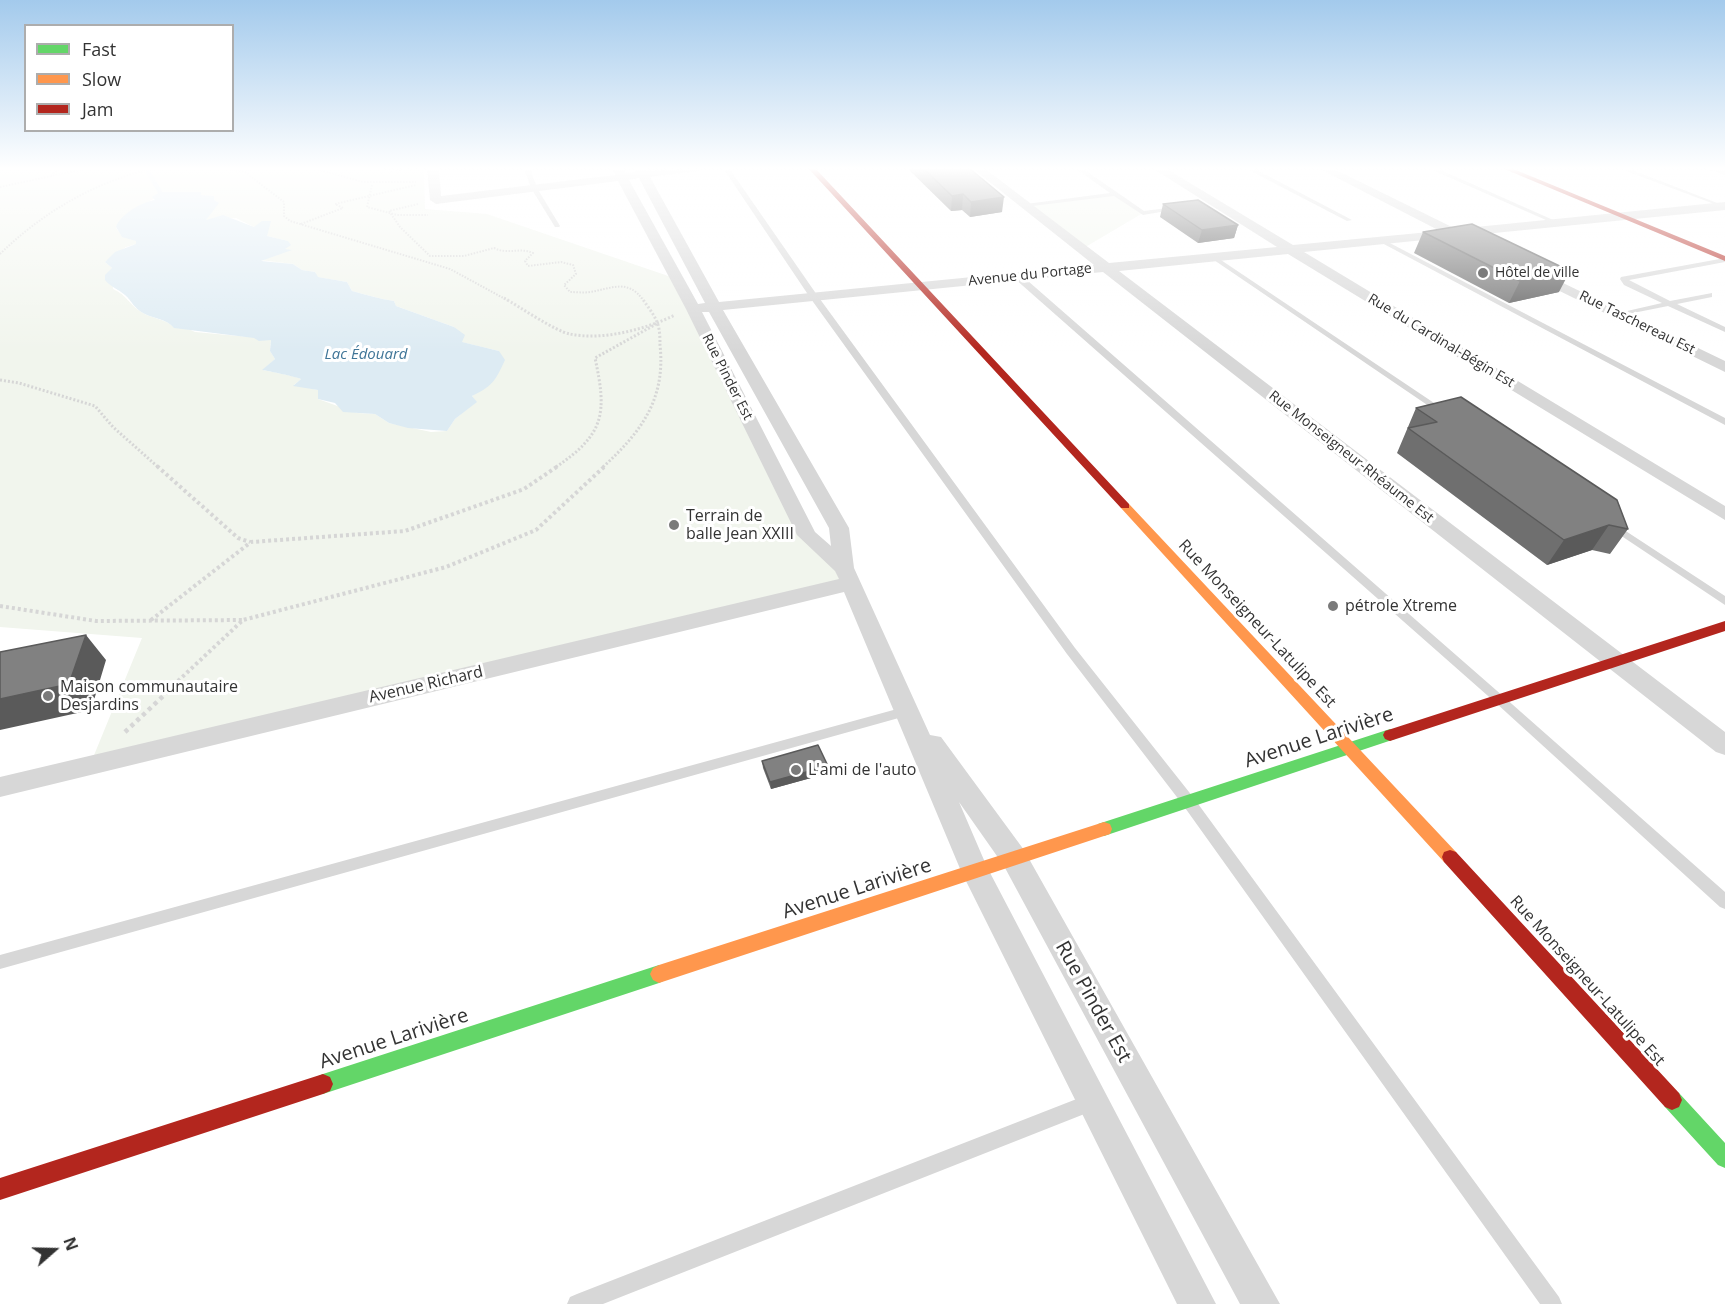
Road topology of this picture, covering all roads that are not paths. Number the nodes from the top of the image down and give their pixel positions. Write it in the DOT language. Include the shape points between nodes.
graph roads {
  1 [pos="649,229"];
  2 [pos="672,229"];
  3 [pos="768,229"];
  4 [pos="866,229"];
  5 [pos="1055,229"];
  6 [pos="1254,229"];
  7 [pos="1447,229"];
  8 [pos="1497,229"];
  9 [pos="1653,229"];
  10 [pos="1455,233"];
  11 [pos="1382,241"];
  12 [pos="1477,244"];
  13 [pos="1290,249"];
  14 [pos="1213,257"];
  15 [pos="1725,259"];
  16 [pos="1518,264"];
  17 [pos="1106,268"];
  18 [pos="1017,276"];
  19 [pos="918,286"];
  20 [pos="1709,295"];
  21 [pos="814,297"];
  22 [pos="1668,303"];
  23 [pos="714,307"];
  24 [pos="693,309"];
  25 [pos="1618,314"];
  26 [pos="1725,330"];
  27 [pos="1724,365"];
  28 [pos="1452,417"];
  29 [pos="1725,422"];
  30 [pos="1725,514"];
  31 [pos="1600,517"];
  32 [pos="848,576"];
  33 [pos="1725,601"];
  34 [pos="1725,626"];
  35 [pos="1617,662"];
  36 [pos="1500,700"];
  37 [pos="908,711"];
  38 [pos="1725,745"];
  39 [pos="1351,748"];
  40 [pos="0,787"];
  41 [pos="1188,801"];
  42 [pos="1014,858"];
  43 [pos="975,871"];
  44 [pos="1725,902"];
  45 [pos="0,962"];
  46 [pos="1093,1101"];
  47 [pos="1725,1158"];
  48 [pos="0,1189"];
  49 [pos="577,1304"];
  50 [pos="1197,1304"];
  51 [pos="1261,1304"];
  52 [pos="1552,1304"];
  1 -- 24 [label="street, Rue Pinder Est"];
  2 -- 23 [label="street, Rue Pinder Est"];
  3 -- 21 [label="lane"];
  4 -- 19 [label="street, Rue Monseigneur-Latulipe Est"];
  5 -- 17 [label="street, Rue Monseigneur-Rhéaume Est"];
  6 -- 13 [label="street, Rue du Cardinal-Bégin Est"];
  7 -- 10 [label="street"];
  8 -- 10 [label="street, Avenue du Portage"];
  9 -- 15 [label="street"];
  10 -- 11 [label="street, Avenue du Portage"];
  10 -- 12 [label="street"];
  11 -- 13 [label="street, Avenue du Portage"];
  11 -- 29 [label="lane"];
  13 -- 14 [label="street, Avenue du Portage"];
  13 -- 30 [label="street, Rue du Cardinal-Bégin Est"];
  14 -- 17 [label="street, Avenue du Portage"];
  14 -- 28 [label="lane"];
  15 -- 22 [label="lane" via="1624,279"];
  16 -- 25 [label="street, Rue Taschereau Est"];
  17 -- 18 [label="street, Avenue du Portage"];
  17 -- 35 [label="street, Rue Monseigneur-Rhéaume Est"];
  18 -- 19 [label="street, Avenue du Portage"];
  18 -- 36 [label="lane"];
  19 -- 21 [label="street, Avenue du Portage"];
  19 -- 39 [label="street, Rue Monseigneur-Latulipe Est"];
  20 -- 22 [label="lane"];
  21 -- 23 [label="street, Avenue du Portage"];
  21 -- 41 [label="lane" via="1071,651"];
  22 -- 25 [label="lane"];
  22 -- 26 [label="lane"];
  23 -- 24 [label="street, Avenue du Portage"];
  23 -- 32 [label="street, Rue Pinder Est" via="839,528"];
  24 -- 32 [label="street, Rue Pinder Est" via="807,535"];
  25 -- 27 [label="street, Rue Taschereau Est"];
  31 -- 33 [label="lane"];
  32 -- 37 [label="street, Rue Pinder Est"];
  32 -- 40 [label="street, Avenue Richard"];
  34 -- 35 [label="street, Avenue Larivière"];
  35 -- 36 [label="street, Avenue Larivière"];
  35 -- 38 [label="street, Rue Monseigneur-Rhéaume Est"];
  36 -- 39 [label="street, Avenue Larivière"];
  36 -- 44 [label="lane"];
  37 -- 42 [label="street, Rue Pinder Est"];
  37 -- 43 [label="street, Rue Pinder Est"];
  37 -- 45 [label="lane"];
  39 -- 41 [label="street, Avenue Larivière"];
  39 -- 47 [label="street, Rue Monseigneur-Latulipe Est"];
  41 -- 42 [label="street, Avenue Larivière"];
  41 -- 52 [label="lane"];
  42 -- 43 [label="street, Avenue Larivière"];
  42 -- 51 [label="street, Rue Pinder Est"];
  43 -- 46 [label="street, Rue Pinder Est"];
  43 -- 48 [label="street, Avenue Larivière"];
  46 -- 49 [label="lane"];
  46 -- 50 [label="street, Rue Pinder Est"];
}
